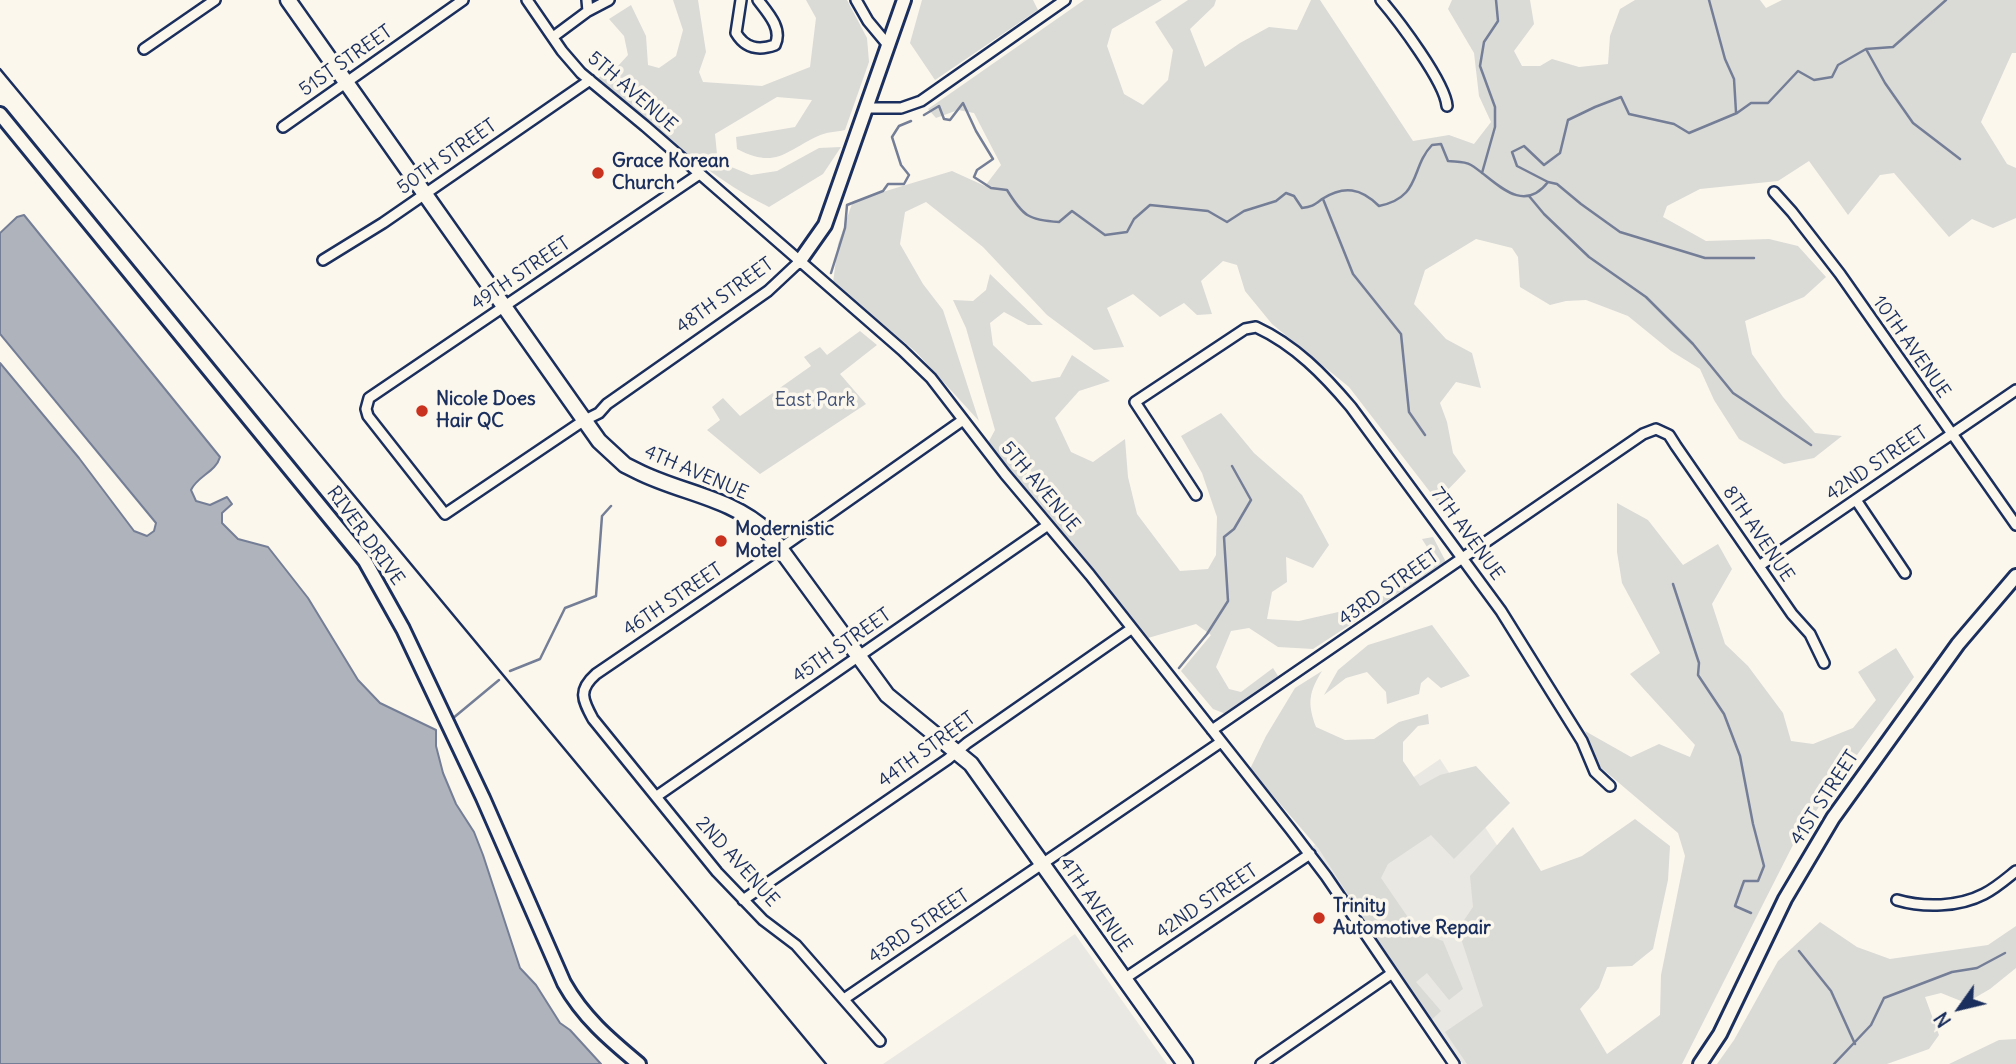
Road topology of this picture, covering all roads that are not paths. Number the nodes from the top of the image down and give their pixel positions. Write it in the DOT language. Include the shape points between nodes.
graph roads {
  1 [pos="215,0"];
  2 [pos="288,0"];
  3 [pos="463,0"];
  4 [pos="527,0"];
  5 [pos="587,0"];
  6 [pos="609,0"];
  7 [pos="741,0"];
  8 [pos="758,0"];
  9 [pos="856,0"];
  10 [pos="904,0"];
  11 [pos="1065,0"];
  12 [pos="1381,0"];
  13 [pos="588,11"];
  14 [pos="553,37"];
  15 [pos="888,46"];
  16 [pos="144,50"];
  17 [pos="590,80"];
  18 [pos="346,82"];
  19 [pos="1447,107"];
  20 [pos="867,108"];
  21 [pos="2,122"];
  22 [pos="283,127"];
  23 [pos="698,174"];
  24 [pos="1774,192"];
  25 [pos="424,194"];
  26 [pos="323,260"];
  27 [pos="799,262"];
  28 [pos="503,307"];
  29 [pos="2016,390"];
  30 [pos="963,420"];
  31 [pos="583,421"];
  32 [pos="1656,429"];
  33 [pos="1952,434"];
  34 [pos="1196,495"];
  35 [pos="1856,500"];
  36 [pos="445,514"];
  37 [pos="1048,525"];
  38 [pos="2016,525"];
  39 [pos="781,548"];
  40 [pos="1464,557"];
  41 [pos="1759,566"];
  42 [pos="1905,573"];
  43 [pos="2016,576"];
  44 [pos="1131,629"];
  45 [pos="858,657"];
  46 [pos="1824,663"];
  47 [pos="583,694"];
  48 [pos="1212,730"];
  49 [pos="1221,742"];
  50 [pos="957,751"];
  51 [pos="1610,786"];
  52 [pos="657,796"];
  53 [pos="1310,854"];
  54 [pos="1042,864"];
  55 [pos="2016,871"];
  56 [pos="743,900"];
  57 [pos="1897,900"];
  58 [pos="1391,974"];
  59 [pos="1124,979"];
  60 [pos="844,999"];
  61 [pos="880,1041"];
  62 [pos="639,1064"];
  63 [pos="1185,1064"];
  64 [pos="1261,1064"];
  65 [pos="1454,1064"];
  66 [pos="1700,1064"];
  1 -- 16 [label="street"];
  2 -- 18 [label="main road, 4TH AVENUE"];
  3 -- 18 [label="street, 51ST STREET"];
  4 -- 14 [label="street, 5TH AVENUE"];
  5 -- 13 [label="street"];
  6 -- 13 [label="street"];
  7 -- 8 [label="street" via="736,33 743,44 775,45 775,24"];
  9 -- 15 [label="street"];
  10 -- 15 [label="street, 48TH STREET"];
  11 -- 20 [label="street" via="921,101 901,108"];
  12 -- 19 [label="street" via="1436,77"];
  13 -- 14 [label="street"];
  14 -- 17 [label="street, 5TH AVENUE"];
  15 -- 20 [label="street, 48TH STREET"];
  17 -- 23 [label="street, 5TH AVENUE"];
  17 -- 25 [label="street, 50TH STREET"];
  18 -- 22 [label="street, 51ST STREET"];
  18 -- 25 [label="main road, 4TH AVENUE"];
  20 -- 27 [label="street, 48TH STREET" via="825,225"];
  21 -- 62 [label="street, RIVER DRIVE" via="365,561 403,629 483,798 564,983 586,1017"];
  23 -- 27 [label="street, 5TH AVENUE"];
  23 -- 28 [label="street, 49TH STREET"];
  24 -- 33 [label="street, 10TH AVENUE" via="1840,274"];
  25 -- 26 [label="street, 50TH STREET"];
  25 -- 28 [label="main road, 4TH AVENUE"];
  27 -- 30 [label="street, 5TH AVENUE" via="917,364"];
  27 -- 31 [label="street, 48TH STREET" via="768,291"];
  28 -- 31 [label="main road, 4TH AVENUE"];
  28 -- 36 [label="street, 49TH STREET" via="375,392 366,404 373,424"];
  29 -- 33 [label="street, 42ND STREET"];
  30 -- 37 [label="street, 5TH AVENUE"];
  30 -- 39 [label="street, 46TH STREET"];
  31 -- 36 [label="street, 48TH STREET"];
  31 -- 39 [label="main road, 4TH AVENUE" via="625,465 736,509 758,522"];
  32 -- 40 [label="street, 43RD STREET"];
  32 -- 41 [label="street, 8TH AVENUE" via="1669,435"];
  33 -- 35 [label="street, 42ND STREET"];
  33 -- 38 [label="street, 10TH AVENUE"];
  34 -- 40 [label="street, 7TH AVENUE" via="1135,402 1252,326 1324,376"];
  35 -- 41 [label="street, 42ND STREET"];
  35 -- 42 [label="street"];
  37 -- 44 [label="street, 5TH AVENUE"];
  37 -- 45 [label="street, 45TH STREET"];
  39 -- 45 [label="main road, 4TH AVENUE"];
  39 -- 47 [label="street, 46TH STREET" via="596,674"];
  40 -- 48 [label="street, 43RD STREET"];
  40 -- 51 [label="street, 7TH AVENUE" via="1568,716 1595,772"];
  41 -- 46 [label="street, 8TH AVENUE" via="1810,634"];
  43 -- 66 [label="street, 41ST STREET" via="1958,644 1833,818 1785,899 1720,1034"];
  44 -- 48 [label="street, 5TH AVENUE"];
  44 -- 50 [label="street, 44TH STREET"];
  45 -- 50 [label="main road, 4TH AVENUE" via="887,695"];
  45 -- 52 [label="street, 45TH STREET"];
  47 -- 52 [label="street, 2ND AVENUE" via="593,719"];
  48 -- 49 [label="street, 5TH AVENUE"];
  49 -- 53 [label="street, 5TH AVENUE"];
  49 -- 54 [label="street, 43RD STREET"];
  50 -- 54 [label="main road, 4TH AVENUE"];
  50 -- 56 [label="street, 44TH STREET"];
  52 -- 56 [label="street, 2ND AVENUE"];
  53 -- 58 [label="street, 5TH AVENUE"];
  53 -- 59 [label="street, 42ND STREET"];
  54 -- 59 [label="main road, 4TH AVENUE"];
  54 -- 60 [label="street, 43RD STREET"];
  55 -- 57 [label="street" via="1984,894 1950,904 1913,905"];
  56 -- 60 [label="street, 2ND AVENUE" via="796,945"];
  58 -- 64 [label="street"];
  58 -- 65 [label="street, 5TH AVENUE"];
  59 -- 63 [label="main road, 4TH AVENUE"];
  60 -- 61 [label="street, 2ND AVENUE"];
}
